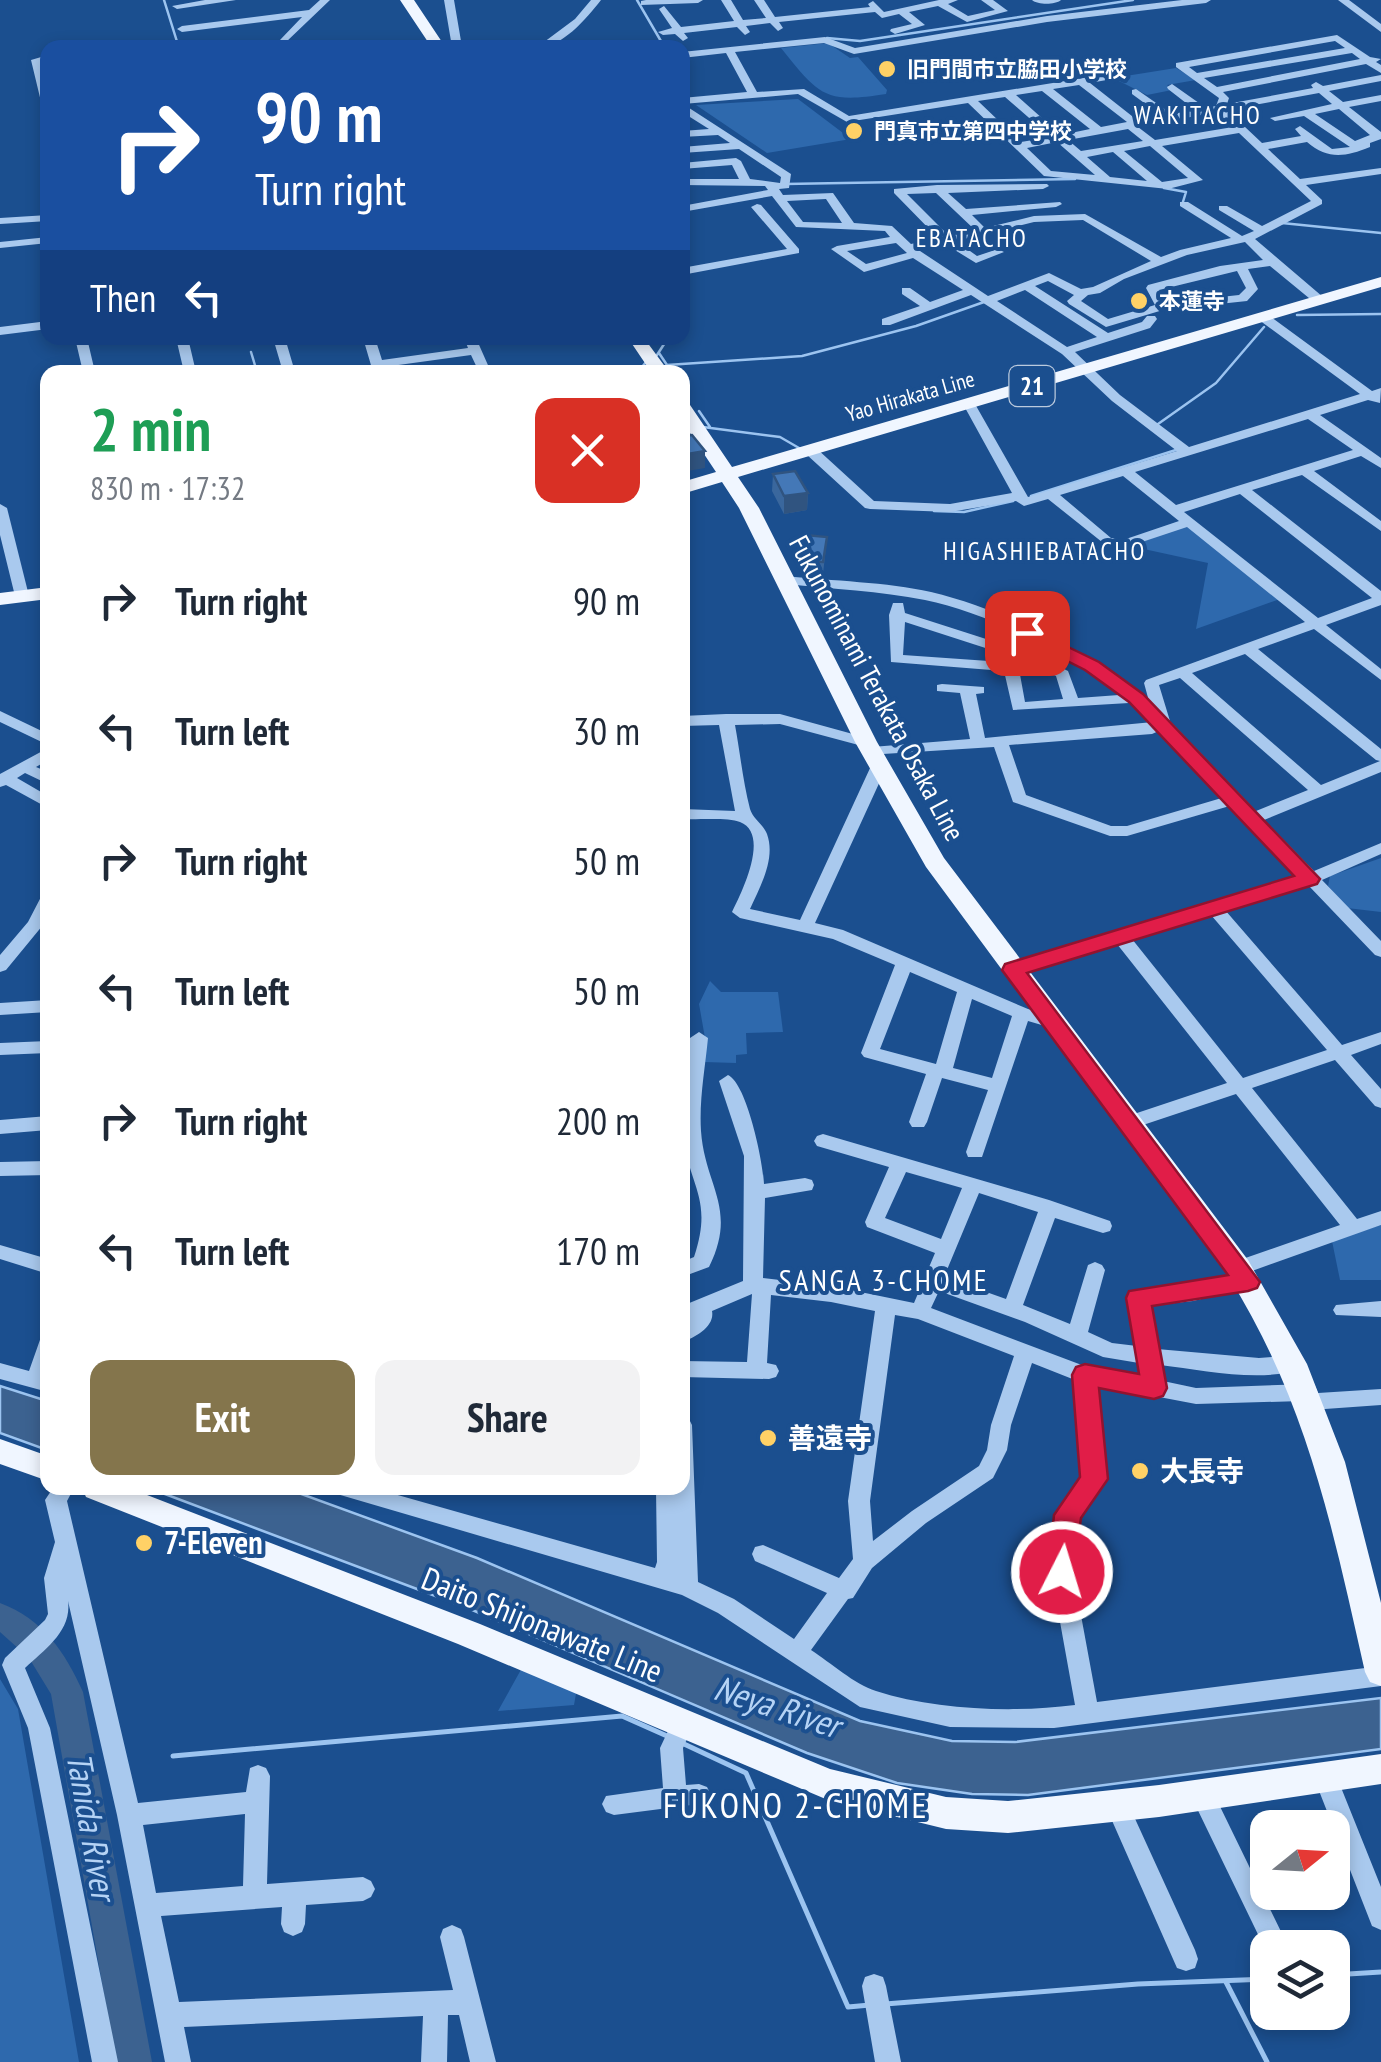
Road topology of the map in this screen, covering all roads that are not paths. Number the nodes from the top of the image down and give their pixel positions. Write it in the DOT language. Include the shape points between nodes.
graph roads {
  1 [pos="230,0"];
  2 [pos="325,0"];
  3 [pos="407,0"];
  4 [pos="449,0"];
  5 [pos="596,0"];
  6 [pos="694,0"];
  7 [pos="726,0"];
  8 [pos="759,0"];
  9 [pos="792,0"];
  10 [pos="826,0"];
  11 [pos="852,0"];
  12 [pos="954,0"];
  13 [pos="986,0"];
  14 [pos="1037,0"];
  15 [pos="1056,0"];
  16 [pos="1206,0"];
  17 [pos="1343,0"];
  18 [pos="940,3"];
  19 [pos="644,4"];
  20 [pos="905,4"];
  21 [pos="876,8"];
  22 [pos="664,9"];
  23 [pos="861,11"];
  24 [pos="312,13"];
  25 [pos="838,14"];
  26 [pos="805,18"];
  27 [pos="773,21"];
  28 [pos="740,24"];
  29 [pos="195,27"];
  30 [pos="707,28"];
  31 [pos="819,28"];
  32 [pos="1381,28"];
  33 [pos="182,29"];
  34 [pos="678,30"];
  35 [pos="895,30"];
  36 [pos="664,32"];
  37 [pos="781,32"];
  38 [pos="748,36"];
  39 [pos="285,40"];
  40 [pos="434,40"];
  41 [pos="456,40"];
  42 [pos="552,40"];
  43 [pos="684,40"];
  44 [pos="906,43"];
  45 [pos="690,48"];
  46 [pos="729,50"];
  47 [pos="1354,50"];
  48 [pos="690,54"];
  49 [pos="1375,60"];
  50 [pos="1285,61"];
  51 [pos="1381,70"];
  52 [pos="1301,74"];
  53 [pos="1195,76"];
  54 [pos="1108,77"];
  55 [pos="1381,78"];
  56 [pos="1082,82"];
  57 [pos="1172,87"];
  58 [pos="1044,88"];
  59 [pos="1321,89"];
  60 [pos="1216,90"];
  61 [pos="1136,92"];
  62 [pos="1008,93"];
  63 [pos="754,95"];
  64 [pos="970,100"];
  65 [pos="1380,100"];
  66 [pos="1257,102"];
  67 [pos="690,103"];
  68 [pos="1341,106"];
  69 [pos="1220,109"];
  70 [pos="690,111"];
  71 [pos="1205,112"];
  72 [pos="1306,112"];
  73 [pos="690,118"];
  74 [pos="697,118"];
  75 [pos="1170,118"];
  76 [pos="1275,118"];
  77 [pos="1132,124"];
  78 [pos="1241,129"];
  79 [pos="1099,131"];
  80 [pos="718,132"];
  81 [pos="1299,132"];
  82 [pos="690,134"];
  83 [pos="1375,137"];
  84 [pos="1058,139"];
  85 [pos="1152,144"];
  86 [pos="740,146"];
  87 [pos="1018,146"];
  88 [pos="1259,147"];
  89 [pos="690,149"];
  90 [pos="1115,149"];
  91 [pos="1334,154"];
  92 [pos="1077,155"];
  93 [pos="690,165"];
  94 [pos="1381,171"];
  95 [pos="1362,174"];
  96 [pos="1046,179"];
  97 [pos="1106,179"];
  98 [pos="745,181"];
  99 [pos="690,182"];
  100 [pos="1296,183"];
  101 [pos="1157,184"];
  102 [pos="1381,186"];
  103 [pos="937,188"];
  104 [pos="992,188"];
  105 [pos="777,192"];
  106 [pos="1056,204"];
  107 [pos="1184,204"];
  108 [pos="1002,206"];
  109 [pos="757,207"];
  110 [pos="690,208"];
  111 [pos="1223,208"];
  112 [pos="963,213"];
  113 [pos="880,216"];
  114 [pos="1066,216"];
  115 [pos="40,218"];
  116 [pos="0,220"];
  117 [pos="850,226"];
  118 [pos="888,228"];
  119 [pos="1261,230"];
  120 [pos="983,232"];
  121 [pos="1244,239"];
  122 [pos="947,240"];
  123 [pos="40,241"];
  124 [pos="0,245"];
  125 [pos="906,247"];
  126 [pos="998,252"];
  127 [pos="1160,262"];
  128 [pos="1271,262"];
  129 [pos="1241,267"];
  130 [pos="690,271"];
  131 [pos="1180,280"];
  132 [pos="1381,282"];
  133 [pos="1025,284"];
  134 [pos="906,291"];
  135 [pos="971,291"];
  136 [pos="1084,294"];
  137 [pos="1319,300"];
  138 [pos="986,301"];
  139 [pos="930,307"];
  140 [pos="1162,307"];
  141 [pos="1263,317"];
  142 [pos="1152,320"];
  143 [pos="886,322"];
  144 [pos="40,325"];
  145 [pos="0,331"];
  146 [pos="1104,337"];
  147 [pos="469,345"];
  148 [pos="1066,351"];
  149 [pos="390,365"];
  150 [pos="1083,370"];
  151 [pos="1377,397"];
  152 [pos="969,404"];
  153 [pos="1310,414"];
  154 [pos="690,418"];
  155 [pos="812,451"];
  156 [pos="1363,451"];
  157 [pos="1186,452"];
  158 [pos="1381,464"];
  159 [pos="1304,470"];
  160 [pos="1125,471"];
  161 [pos="730,476"];
  162 [pos="690,486"];
  163 [pos="1242,490"];
  164 [pos="1052,495"];
  165 [pos="1020,496"];
  166 [pos="0,508"];
  167 [pos="1176,510"];
  168 [pos="1190,522"];
  169 [pos="1381,527"];
  170 [pos="786,580"];
  171 [pos="900,590"];
  172 [pos="40,593"];
  173 [pos="22,596"];
  174 [pos="0,599"];
  175 [pos="1381,599"];
  176 [pos="896,615"];
  177 [pos="1317,624"];
  178 [pos="1248,648"];
  179 [pos="1010,658"];
  180 [pos="1182,672"];
  181 [pos="1381,676"];
  182 [pos="942,688"];
  183 [pos="1136,698"];
  184 [pos="1072,703"];
  185 [pos="0,716"];
  186 [pos="726,720"];
  187 [pos="690,721"];
  188 [pos="1163,723"];
  189 [pos="40,736"];
  190 [pos="1000,740"];
  191 [pos="978,741"];
  192 [pos="872,754"];
  193 [pos="1381,757"];
  194 [pos="40,758"];
  195 [pos="1381,766"];
  196 [pos="25,767"];
  197 [pos="40,775"];
  198 [pos="3,780"];
  199 [pos="1318,791"];
  200 [pos="40,799"];
  201 [pos="1236,799"];
  202 [pos="690,814"];
  203 [pos="744,817"];
  204 [pos="1254,818"];
  205 [pos="1381,848"];
  206 [pos="1309,879"];
  207 [pos="1213,908"];
  208 [pos="40,914"];
  209 [pos="806,926"];
  210 [pos="1120,936"];
  211 [pos="1381,950"];
  212 [pos="904,964"];
  213 [pos="0,966"];
  214 [pos="1013,970"];
  215 [pos="966,990"];
  216 [pos="40,1007"];
  217 [pos="0,1010"];
  218 [pos="1022,1013"];
  219 [pos="1052,1022"];
  220 [pos="699,1038"];
  221 [pos="1381,1038"];
  222 [pos="40,1048"];
  223 [pos="0,1049"];
  224 [pos="1338,1052"];
  225 [pos="939,1071"];
  226 [pos="728,1081"];
  227 [pos="1241,1085"];
  228 [pos="998,1086"];
  229 [pos="1381,1101"];
  230 [pos="918,1122"];
  231 [pos="40,1124"];
  232 [pos="1128,1124"];
  233 [pos="0,1127"];
  234 [pos="823,1140"];
  235 [pos="975,1152"];
  236 [pos="900,1164"];
  237 [pos="40,1168"];
  238 [pos="0,1170"];
  239 [pos="973,1184"];
  240 [pos="805,1185"];
  241 [pos="752,1193"];
  242 [pos="1049,1208"];
  243 [pos="1381,1218"];
  244 [pos="1103,1226"];
  245 [pos="1354,1228"];
  246 [pos="946,1249"];
  247 [pos="0,1252"];
  248 [pos="40,1264"];
  249 [pos="690,1267"];
  250 [pos="1095,1270"];
  251 [pos="1243,1275"];
  252 [pos="934,1282"];
  253 [pos="757,1286"];
  254 [pos="886,1305"];
  255 [pos="690,1307"];
  256 [pos="690,1308"];
  257 [pos="1012,1309"];
  258 [pos="1381,1309"];
  259 [pos="1343,1310"];
  260 [pos="920,1312"];
  261 [pos="690,1328"];
  262 [pos="1077,1334"];
  263 [pos="1024,1354"];
  264 [pos="1150,1356"];
  265 [pos="1296,1363"];
  266 [pos="690,1369"];
  267 [pos="0,1371"];
  268 [pos="1085,1375"];
  269 [pos="40,1381"];
  270 [pos="1154,1388"];
  271 [pos="1310,1397"];
  272 [pos="1381,1397"];
  273 [pos="0,1451"];
  274 [pos="40,1466"];
  275 [pos="55,1495"];
  276 [pos="113,1495"];
  277 [pos="368,1495"];
  278 [pos="666,1495"];
  279 [pos="684,1495"];
  280 [pos="64,1543"];
  281 [pos="764,1554"];
  282 [pos="864,1561"];
  283 [pos="662,1579"];
  284 [pos="687,1587"];
  285 [pos="845,1592"];
  286 [pos="796,1653"];
  287 [pos="1381,1674"];
  288 [pos="1088,1713"];
  289 [pos="677,1736"];
  290 [pos="1381,1769"];
  291 [pos="258,1776"];
  292 [pos="1326,1778"];
  293 [pos="1202,1794"];
  294 [pos="258,1802"];
  295 [pos="614,1804"];
  296 [pos="1118,1806"];
  297 [pos="129,1815"];
  298 [pos="363,1889"];
  299 [pos="294,1895"];
  300 [pos="255,1896"];
  301 [pos="147,1904"];
  302 [pos="1381,1918"];
  303 [pos="293,1924"];
  304 [pos="1267,1930"];
  305 [pos="452,1937"];
  306 [pos="1186,1959"];
  307 [pos="874,1986"];
  308 [pos="470,2002"];
  309 [pos="436,2004"];
  310 [pos="170,2016"];
  311 [pos="105,2062"];
  312 [pos="178,2062"];
  313 [pos="434,2062"];
  314 [pos="483,2062"];
  315 [pos="888,2062"];
  1 -- 29 [label="street" via="182,6"];
  2 -- 24 [label="street"];
  3 -- 40 [label="main road"];
  4 -- 41 [label="street"];
  5 -- 42 [label="street"];
  6 -- 19 [label="street"];
  6 -- 30 [label="street"];
  7 -- 28 [label="street"];
  8 -- 27 [label="street"];
  9 -- 26 [label="street"];
  10 -- 25 [label="street"];
  11 -- 23 [label="street"];
  12 -- 18 [label="street"];
  13 -- 18 [label="street" via="1003,12 963,18"];
  14 -- 15 [label="street"];
  16 -- 44 [label="street"];
  17 -- 32 [label="street"];
  18 -- 20 [label="street"];
  20 -- 21 [label="street"];
  20 -- 35 [label="street" via="920,25"];
  21 -- 23 [label="street"];
  21 -- 35 [label="street"];
  22 -- 34 [label="street"];
  23 -- 25 [label="street"];
  24 -- 29 [label="street"];
  24 -- 39 [label="street"];
  25 -- 26 [label="street"];
  26 -- 27 [label="street"];
  27 -- 28 [label="street"];
  27 -- 37 [label="street"];
  28 -- 30 [label="street"];
  28 -- 38 [label="street"];
  29 -- 33 [label="street"];
  30 -- 34 [label="street"];
  31 -- 37 [label="street"];
  34 -- 36 [label="street"];
  34 -- 43 [label="street"];
  35 -- 44 [label="street"];
  37 -- 38 [label="street"];
  38 -- 45 [label="street"];
  44 -- 46 [label="street" via="854,51 825,40"];
  46 -- 48 [label="street"];
  46 -- 63 [label="street"];
  47 -- 49 [label="street"];
  47 -- 50 [label="street"];
  47 -- 53 [label="street" via="1337,38 1180,65"];
  49 -- 51 [label="street"];
  49 -- 52 [label="street"];
  50 -- 52 [label="street"];
  50 -- 53 [label="street"];
  52 -- 59 [label="street"];
  52 -- 60 [label="street"];
  53 -- 60 [label="street"];
  54 -- 56 [label="street"];
  55 -- 59 [label="street"];
  56 -- 58 [label="street"];
  56 -- 77 [label="street"];
  57 -- 71 [label="street"];
  58 -- 62 [label="street"];
  58 -- 79 [label="street"];
  59 -- 66 [label="street"];
  59 -- 68 [label="street"];
  60 -- 69 [label="street" via="1224,98"];
  61 -- 75 [label="street"];
  62 -- 64 [label="street"];
  62 -- 84 [label="street"];
  63 -- 64 [label="street" via="806,92 846,120"];
  63 -- 67 [label="street"];
  64 -- 87 [label="street"];
  65 -- 68 [label="street"];
  66 -- 69 [label="street"];
  66 -- 76 [label="street"];
  68 -- 72 [label="street"];
  68 -- 83 [label="street"];
  69 -- 71 [label="street"];
  69 -- 78 [label="street"];
  70 -- 74 [label="street"];
  71 -- 75 [label="street"];
  72 -- 76 [label="street"];
  72 -- 83 [label="street" via="1354,144"];
  73 -- 74 [label="street"];
  74 -- 80 [label="street"];
  75 -- 77 [label="street"];
  76 -- 81 [label="street"];
  77 -- 79 [label="street"];
  77 -- 85 [label="street"];
  78 -- 85 [label="street"];
  78 -- 88 [label="street"];
  79 -- 84 [label="street"];
  80 -- 82 [label="street"];
  80 -- 86 [label="street"];
  81 -- 88 [label="street"];
  81 -- 91 [label="street"];
  83 -- 91 [label="street"];
  84 -- 87 [label="street"];
  84 -- 92 [label="street"];
  85 -- 90 [label="street"];
  85 -- 101 [label="street" via="1197,180"];
  86 -- 89 [label="street"];
  86 -- 105 [label="street" via="787,176"];
  87 -- 96 [label="street"];
  88 -- 100 [label="street"];
  90 -- 92 [label="street"];
  90 -- 101 [label="street"];
  91 -- 95 [label="street"];
  92 -- 97 [label="street"];
  93 -- 98 [label="street" via="736,161"];
  94 -- 95 [label="street"];
  95 -- 100 [label="street"];
  95 -- 102 [label="street"];
  96 -- 97 [label="street"];
  96 -- 104 [label="street"];
  96 -- 106 [label="street"];
  97 -- 101 [label="street"];
  98 -- 99 [label="street"];
  98 -- 105 [label="street"];
  100 -- 119 [label="street" via="1318,202"];
  103 -- 104 [label="street"];
  103 -- 112 [label="street"];
  103 -- 122 [label="street" via="898,191"];
  104 -- 108 [label="street"];
  105 -- 110 [label="street"];
  105 -- 117 [label="street" via="829,195"];
  105 -- 117 [label="street" via="800,225"];
  106 -- 108 [label="street"];
  106 -- 114 [label="street"];
  107 -- 121 [label="street"];
  108 -- 112 [label="street"];
  109 -- 130 [label="street" via="795,251"];
  111 -- 119 [label="street"];
  112 -- 120 [label="street"];
  113 -- 118 [label="street"];
  114 -- 120 [label="street"];
  114 -- 127 [label="street" via="1085,217"];
  115 -- 116 [label="street"];
  117 -- 118 [label="street"];
  118 -- 125 [label="street"];
  119 -- 121 [label="street"];
  120 -- 122 [label="street"];
  121 -- 127 [label="street"];
  121 -- 128 [label="street"];
  122 -- 125 [label="street"];
  122 -- 126 [label="street" via="976,260"];
  123 -- 124 [label="street"];
  125 -- 125 [label="street" via="838,249 864,268"];
  125 -- 135 [label="street"];
  127 -- 131 [label="street"];
  127 -- 136 [label="street"];
  128 -- 129 [label="street"];
  128 -- 137 [label="street"];
  129 -- 131 [label="street"];
  129 -- 140 [label="street" via="1252,284 1250,294"];
  131 -- 140 [label="street" via="1152,288"];
  132 -- 137 [label="main road, Yao Hirakata Line / 21"];
  133 -- 136 [label="street" via="1049,277"];
  133 -- 138 [label="street"];
  133 -- 146 [label="street"];
  134 -- 139 [label="street"];
  135 -- 138 [label="street"];
  135 -- 139 [label="street"];
  136 -- 140 [label="street" via="1073,301 1106,323"];
  137 -- 141 [label="main road, Yao Hirakata Line / 21"];
  138 -- 148 [label="street"];
  139 -- 143 [label="street"];
  141 -- 150 [label="main road, Yao Hirakata Line / 21"];
  141 -- 151 [label="street"];
  142 -- 146 [label="street"];
  144 -- 145 [label="street"];
  146 -- 148 [label="street"];
  147 -- 149 [label="street"];
  148 -- 150 [label="street"];
  150 -- 152 [label="main road, Yao Hirakata Line / 21"];
  150 -- 157 [label="street"];
  151 -- 153 [label="street"];
  152 -- 155 [label="main road, Yao Hirakata Line / 21"];
  152 -- 165 [label="street"];
  153 -- 156 [label="street"];
  153 -- 157 [label="street"];
  154 -- 161 [label="main road, Fukunominami Terakata Osaka Line"];
  155 -- 161 [label="main road, Yao Hirakata Line / 21"];
  155 -- 165 [label="street" via="870,505 950,508"];
  156 -- 158 [label="street"];
  156 -- 159 [label="street"];
  157 -- 160 [label="street"];
  159 -- 163 [label="street"];
  159 -- 169 [label="street"];
  160 -- 164 [label="street"];
  160 -- 167 [label="street"];
  161 -- 162 [label="main road, Yao Hirakata Line / 21"];
  161 -- 170 [label="main road, Fukunominami Terakata Osaka Line"];
  163 -- 167 [label="street"];
  163 -- 175 [label="street"];
  164 -- 165 [label="street" via="1024,502"];
  164 -- 168 [label="street" via="1107,542 1124,544"];
  166 -- 173 [label="street"];
  167 -- 168 [label="street"];
  168 -- 177 [label="street"];
  170 -- 171 [label="street"];
  170 -- 192 [label="main road, Fukunominami Terakata Osaka Line"];
  171 -- 176 [label="street"];
  171 -- 183 [label="street" via="1008,623 1092,666"];
  172 -- 173 [label="main road"];
  173 -- 174 [label="main road"];
  175 -- 177 [label="street"];
  176 -- 179 [label="street"];
  176 -- 179 [label="street" via="896,659"];
  177 -- 178 [label="street"];
  177 -- 181 [label="street"];
  178 -- 180 [label="street"];
  178 -- 193 [label="street"];
  179 -- 184 [label="street" via="1063,674"];
  179 -- 184 [label="street" via="1018,707"];
  180 -- 188 [label="street" via="1151,683"];
  180 -- 199 [label="street"];
  182 -- 191 [label="street" via="973,689"];
  183 -- 184 [label="street"];
  183 -- 188 [label="street"];
  185 -- 189 [label="street"];
  186 -- 187 [label="street"];
  186 -- 192 [label="street" via="780,719"];
  186 -- 203 [label="street"];
  188 -- 190 [label="street"];
  188 -- 201 [label="street"];
  190 -- 191 [label="street"];
  190 -- 201 [label="street" via="1020,798 1110,831"];
  191 -- 192 [label="street"];
  192 -- 209 [label="street"];
  192 -- 214 [label="main road, Fukunominami Terakata Osaka Line" via="934,862"];
  194 -- 196 [label="street"];
  195 -- 199 [label="street"];
  196 -- 197 [label="street"];
  196 -- 198 [label="street"];
  198 -- 200 [label="street"];
  199 -- 204 [label="street"];
  201 -- 204 [label="street"];
  202 -- 203 [label="street"];
  203 -- 209 [label="street" via="754,824 763,858 740,912"];
  204 -- 206 [label="street"];
  205 -- 206 [label="street"];
  206 -- 207 [label="street"];
  206 -- 211 [label="street"];
  207 -- 210 [label="street"];
  207 -- 224 [label="street"];
  208 -- 213 [label="street"];
  209 -- 212 [label="street"];
  210 -- 214 [label="street"];
  210 -- 227 [label="street"];
  212 -- 215 [label="street"];
  212 -- 225 [label="street" via="870,1054"];
  214 -- 219 [label="main road, Fukunominami Terakata Osaka Line"];
  215 -- 218 [label="street"];
  215 -- 225 [label="street"];
  216 -- 217 [label="street"];
  218 -- 219 [label="street"];
  218 -- 228 [label="street"];
  219 -- 232 [label="main road, Fukunominami Terakata Osaka Line"];
  220 -- 249 [label="street" via="692,1140 712,1194 713,1232 702,1262"];
  221 -- 224 [label="street"];
  222 -- 223 [label="street"];
  224 -- 227 [label="street"];
  224 -- 229 [label="street"];
  225 -- 228 [label="street"];
  225 -- 230 [label="street"];
  226 -- 241 [label="street" via="754,1158"];
  227 -- 232 [label="street"];
  227 -- 245 [label="street"];
  228 -- 235 [label="street"];
  231 -- 233 [label="street"];
  232 -- 251 [label="main road, Fukunominami Terakata Osaka Line"];
  234 -- 236 [label="street"];
  236 -- 239 [label="street"];
  236 -- 246 [label="street" via="874,1222"];
  237 -- 238 [label="street"];
  239 -- 242 [label="street"];
  239 -- 246 [label="street"];
  240 -- 241 [label="street"];
  241 -- 253 [label="street"];
  242 -- 244 [label="street"];
  242 -- 257 [label="street"];
  243 -- 245 [label="street"];
  245 -- 251 [label="street"];
  246 -- 252 [label="street"];
  247 -- 248 [label="street"];
  250 -- 262 [label="street"];
  251 -- 264 [label="street" via="1138,1298"];
  251 -- 265 [label="main road, Fukunominami Terakata Osaka Line"];
  252 -- 257 [label="street"];
  252 -- 260 [label="street"];
  253 -- 254 [label="street"];
  253 -- 255 [label="street"];
  253 -- 266 [label="street" via="762,1370"];
  254 -- 260 [label="street"];
  254 -- 282 [label="street" via="859,1501"];
  256 -- 261 [label="street" via="704,1318"];
  257 -- 262 [label="street"];
  258 -- 259 [label="street"];
  260 -- 263 [label="street"];
  262 -- 264 [label="street" via="1110,1351"];
  263 -- 268 [label="street"];
  263 -- 282 [label="street" via="986,1472"];
  264 -- 265 [label="street"];
  264 -- 270 [label="street"];
  265 -- 271 [label="main road, Fukunominami Terakata Osaka Line"];
  267 -- 269 [label="street"];
  268 -- 270 [label="street"];
  268 -- 288 [label="street" via="1094,1479 1068,1515 1062,1572"];
  270 -- 271 [label="street" via="1196,1396"];
  271 -- 272 [label="street"];
  271 -- 287 [label="main road, Fukunominami Terakata Osaka Line" via="1342,1500"];
  273 -- 274 [label="main road"];
  275 -- 280 [label="street"];
  276 -- 289 [label="main road, Daito Shijonawate Line"];
  277 -- 283 [label="street"];
  278 -- 283 [label="street" via="668,1562"];
  279 -- 284 [label="street"];
  280 -- 297 [label="street"];
  280 -- 311 [label="street" via="54,1627 13,1665 34,1706"];
  281 -- 285 [label="street"];
  282 -- 285 [label="street"];
  283 -- 284 [label="street"];
  284 -- 286 [label="street"];
  285 -- 286 [label="street"];
  286 -- 288 [label="street" via="868,1700 895,1707 1008,1720"];
  287 -- 288 [label="street"];
  289 -- 295 [label="street" via="687,1796"];
  289 -- 296 [label="main road, Daito Shijonawate Line" via="946,1813 1008,1817"];
  290 -- 292 [label="main road, Daito Shijonawate Line"];
  291 -- 294 [label="street"];
  292 -- 293 [label="main road, Daito Shijonawate Line"];
  292 -- 302 [label="street"];
  293 -- 296 [label="main road, Daito Shijonawate Line"];
  293 -- 304 [label="street"];
  294 -- 297 [label="street"];
  294 -- 300 [label="street"];
  296 -- 306 [label="street"];
  297 -- 301 [label="street"];
  298 -- 299 [label="street"];
  299 -- 300 [label="street"];
  299 -- 303 [label="street"];
  300 -- 301 [label="street"];
  301 -- 310 [label="street"];
  305 -- 308 [label="street"];
  307 -- 315 [label="street"];
  308 -- 309 [label="street"];
  308 -- 314 [label="street"];
  309 -- 310 [label="street"];
  309 -- 313 [label="street"];
  310 -- 312 [label="street"];
}
